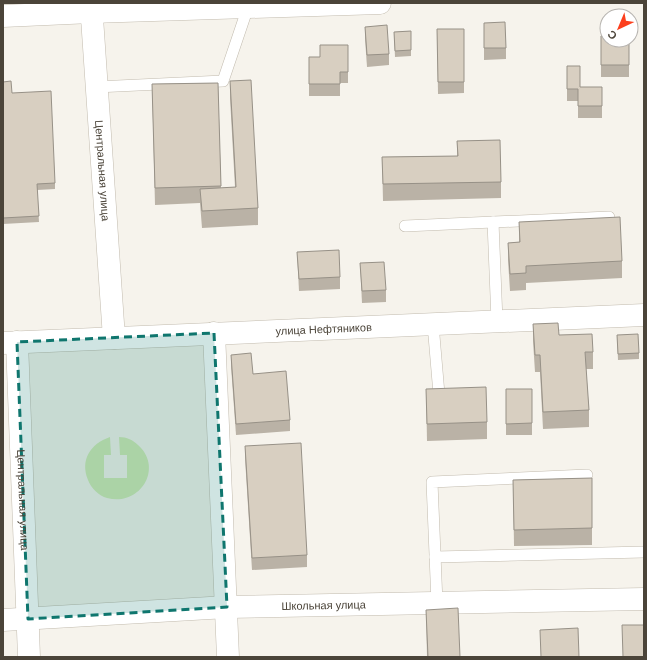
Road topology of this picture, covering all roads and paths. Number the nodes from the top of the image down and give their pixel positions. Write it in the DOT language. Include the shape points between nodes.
graph roads {
  1 [pos="380,3"];
  2 [pos="248,7"];
  3 [pos="91,8"];
  4 [pos="3,16"];
  5 [pos="96,87"];
  6 [pos="609,217"];
  7 [pos="493,222"];
  8 [pos="405,226"];
  9 [pos="644,315"];
  10 [pos="497,321"];
  11 [pos="433,324"];
  12 [pos="214,333"];
  13 [pos="114,338"];
  14 [pos="10,342"];
  15 [pos="439,394"];
  16 [pos="587,475"];
  17 [pos="644,552"];
  18 [pos="435,557"];
  19 [pos="644,600"];
  20 [pos="437,603"];
  21 [pos="227,607"];
  22 [pos="28,619"];
  23 [pos="3,620"];
  24 [pos="30,657"];
  25 [pos="228,657"];
  1 -- 2 [label="street"];
  2 -- 3 [label="street"];
  2 -- 5 [label="lane" via="223,81"];
  3 -- 4 [label="street"];
  3 -- 5 [label="street, Центральная улица"];
  5 -- 13 [label="street, Центральная улица"];
  6 -- 7 [label="lane"];
  7 -- 8 [label="lane"];
  7 -- 10 [label="lane"];
  9 -- 10 [label="street, улица Нефтяников"];
  10 -- 11 [label="street, улица Нефтяников"];
  11 -- 12 [label="street, улица Нефтяников"];
  11 -- 15 [label="lane"];
  12 -- 13 [label="street, улица Нефтяников"];
  12 -- 21 [label="street"];
  13 -- 14 [label="street, улица Нефтяников"];
  14 -- 22 [label="street, Центральная улица"];
  16 -- 18 [label="lane" via="432,482"];
  17 -- 18 [label="lane"];
  18 -- 20 [label="lane"];
  19 -- 20 [label="street, Школьная улица"];
  20 -- 21 [label="street, Школьная улица"];
  21 -- 22 [label="street, Школьная улица"];
  21 -- 25 [label="street"];
  22 -- 23 [label="street, Школьная улица"];
  22 -- 24 [label="street, Центральная улица"];
}
